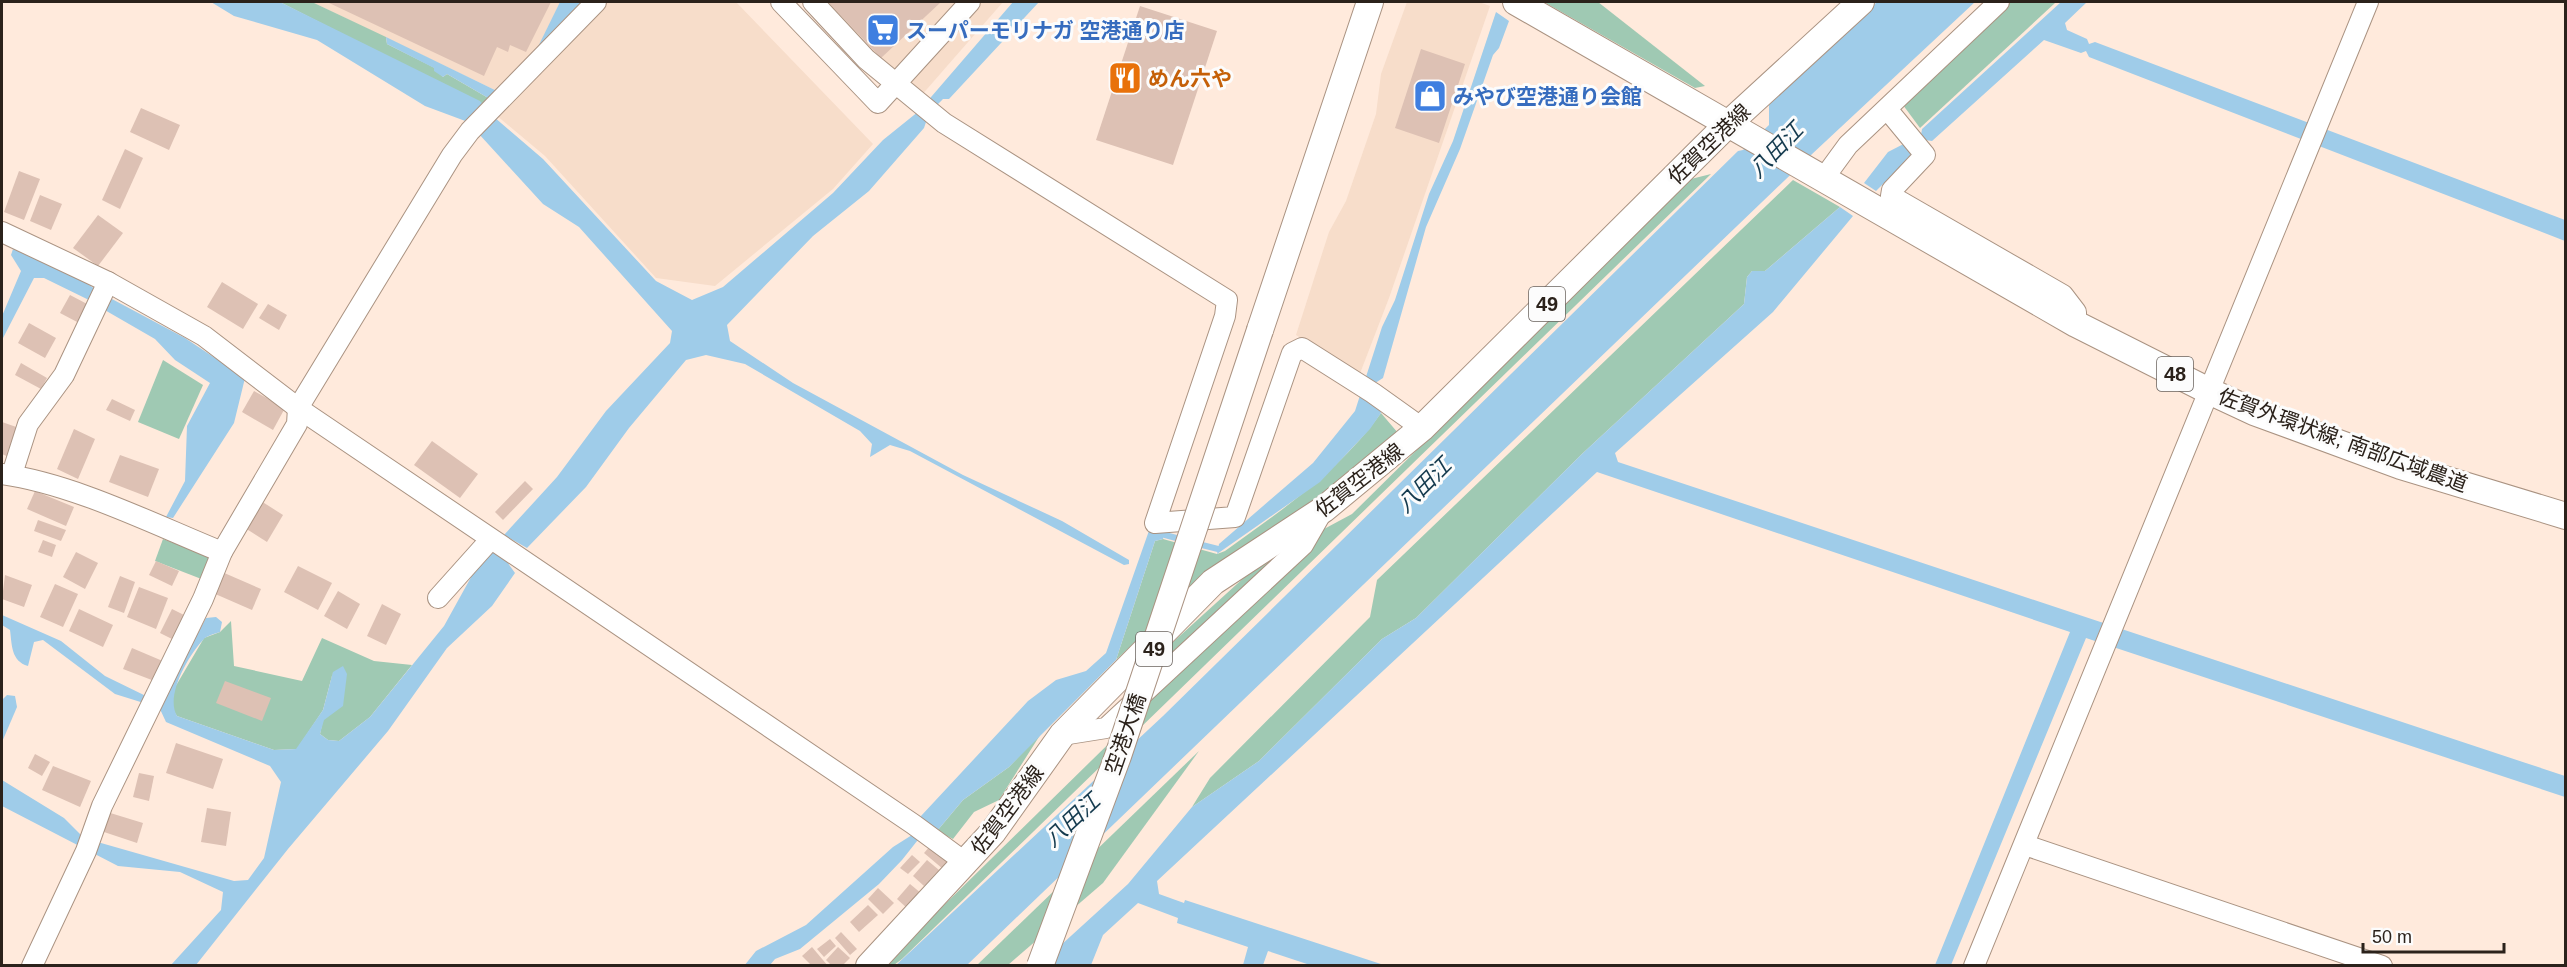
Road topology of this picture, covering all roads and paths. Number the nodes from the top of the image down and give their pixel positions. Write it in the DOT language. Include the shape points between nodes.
graph roads {
  1 [pos="596,2"];
  2 [pos="782,2"];
  3 [pos="813,2"];
  4 [pos="970,2"];
  5 [pos="1370,2"];
  6 [pos="1516,2"];
  7 [pos="1862,2"];
  8 [pos="2000,2"];
  9 [pos="2368,2"];
  10 [pos="896,85"];
  11 [pos="1887,109"];
  12 [pos="1737,129"];
  13 [pos="1821,172"];
  14 [pos="2,232"];
  15 [pos="108,282"];
  16 [pos="2076,324"];
  17 [pos="2209,391"];
  18 [pos="298,408"];
  19 [pos="1422,428"];
  20 [pos="7,474"];
  21 [pos="1324,509"];
  22 [pos="2565,516"];
  23 [pos="490,540"];
  24 [pos="222,552"];
  25 [pos="438,598"];
  26 [pos="1062,735"];
  27 [pos="2025,845"];
  28 [pos="966,863"];
  29 [pos="32,966"];
  30 [pos="869,966"];
  31 [pos="1040,966"];
  32 [pos="1974,966"];
  33 [pos="2382,966"];
  1 -- 18 [label="street" via="470,131 452,155"];
  2 -- 10 [label="street" via="878,104"];
  3 -- 10 [label="street"];
  4 -- 10 [label="street"];
  5 -- 31 [label="main road, 空港大橋 / 49, bridge" via="1118,756"];
  6 -- 12 [label="main road, 48"];
  7 -- 12 [label="main road, 佐賀空港線 / 49"];
  8 -- 11 [label="street"];
  9 -- 17 [label="street"];
  10 -- 19 [label="street" via="926,109 1227,300 1225,316 1155,523 1235,517 1292,352 1302,348"];
  11 -- 13 [label="street"];
  11 -- 16 [label="street" via="1925,155 1892,190 1891,196 2063,295 2076,312"];
  12 -- 13 [label="main road, 48"];
  12 -- 19 [label="main road, 佐賀空港線 / 49"];
  13 -- 16 [label="main road, 佐賀外環状線; 南部広域農道 / 48"];
  14 -- 15 [label="street"];
  15 -- 18 [label="street" via="204,336"];
  15 -- 20 [label="street" via="64,375 28,424"];
  16 -- 17 [label="main road, 佐賀外環状線; 南部広域農道 / 48"];
  17 -- 22 [label="main road, 佐賀外環状線; 南部広域農道 / 48" via="2254,412 2402,466"];
  17 -- 27 [label="street"];
  18 -- 23 [label="street"];
  18 -- 24 [label="street" via="297,424"];
  19 -- 21 [label="main road, 佐賀空港線 / 49"];
  20 -- 24 [label="street" via="58,485"];
  21 -- 26 [label="main road, 佐賀空港線 / 49" via="1213,582"];
  21 -- 26 [label="street" via="1303,545 1106,728"];
  23 -- 25 [label="street"];
  23 -- 28 [label="street"];
  24 -- 29 [label="street" via="154,703 102,806 89,844"];
  26 -- 28 [label="main road, 佐賀空港線 / 49"];
  27 -- 32 [label="street"];
  27 -- 33 [label="street"];
  28 -- 30 [label="main road, 佐賀空港線 / 49"];
}
